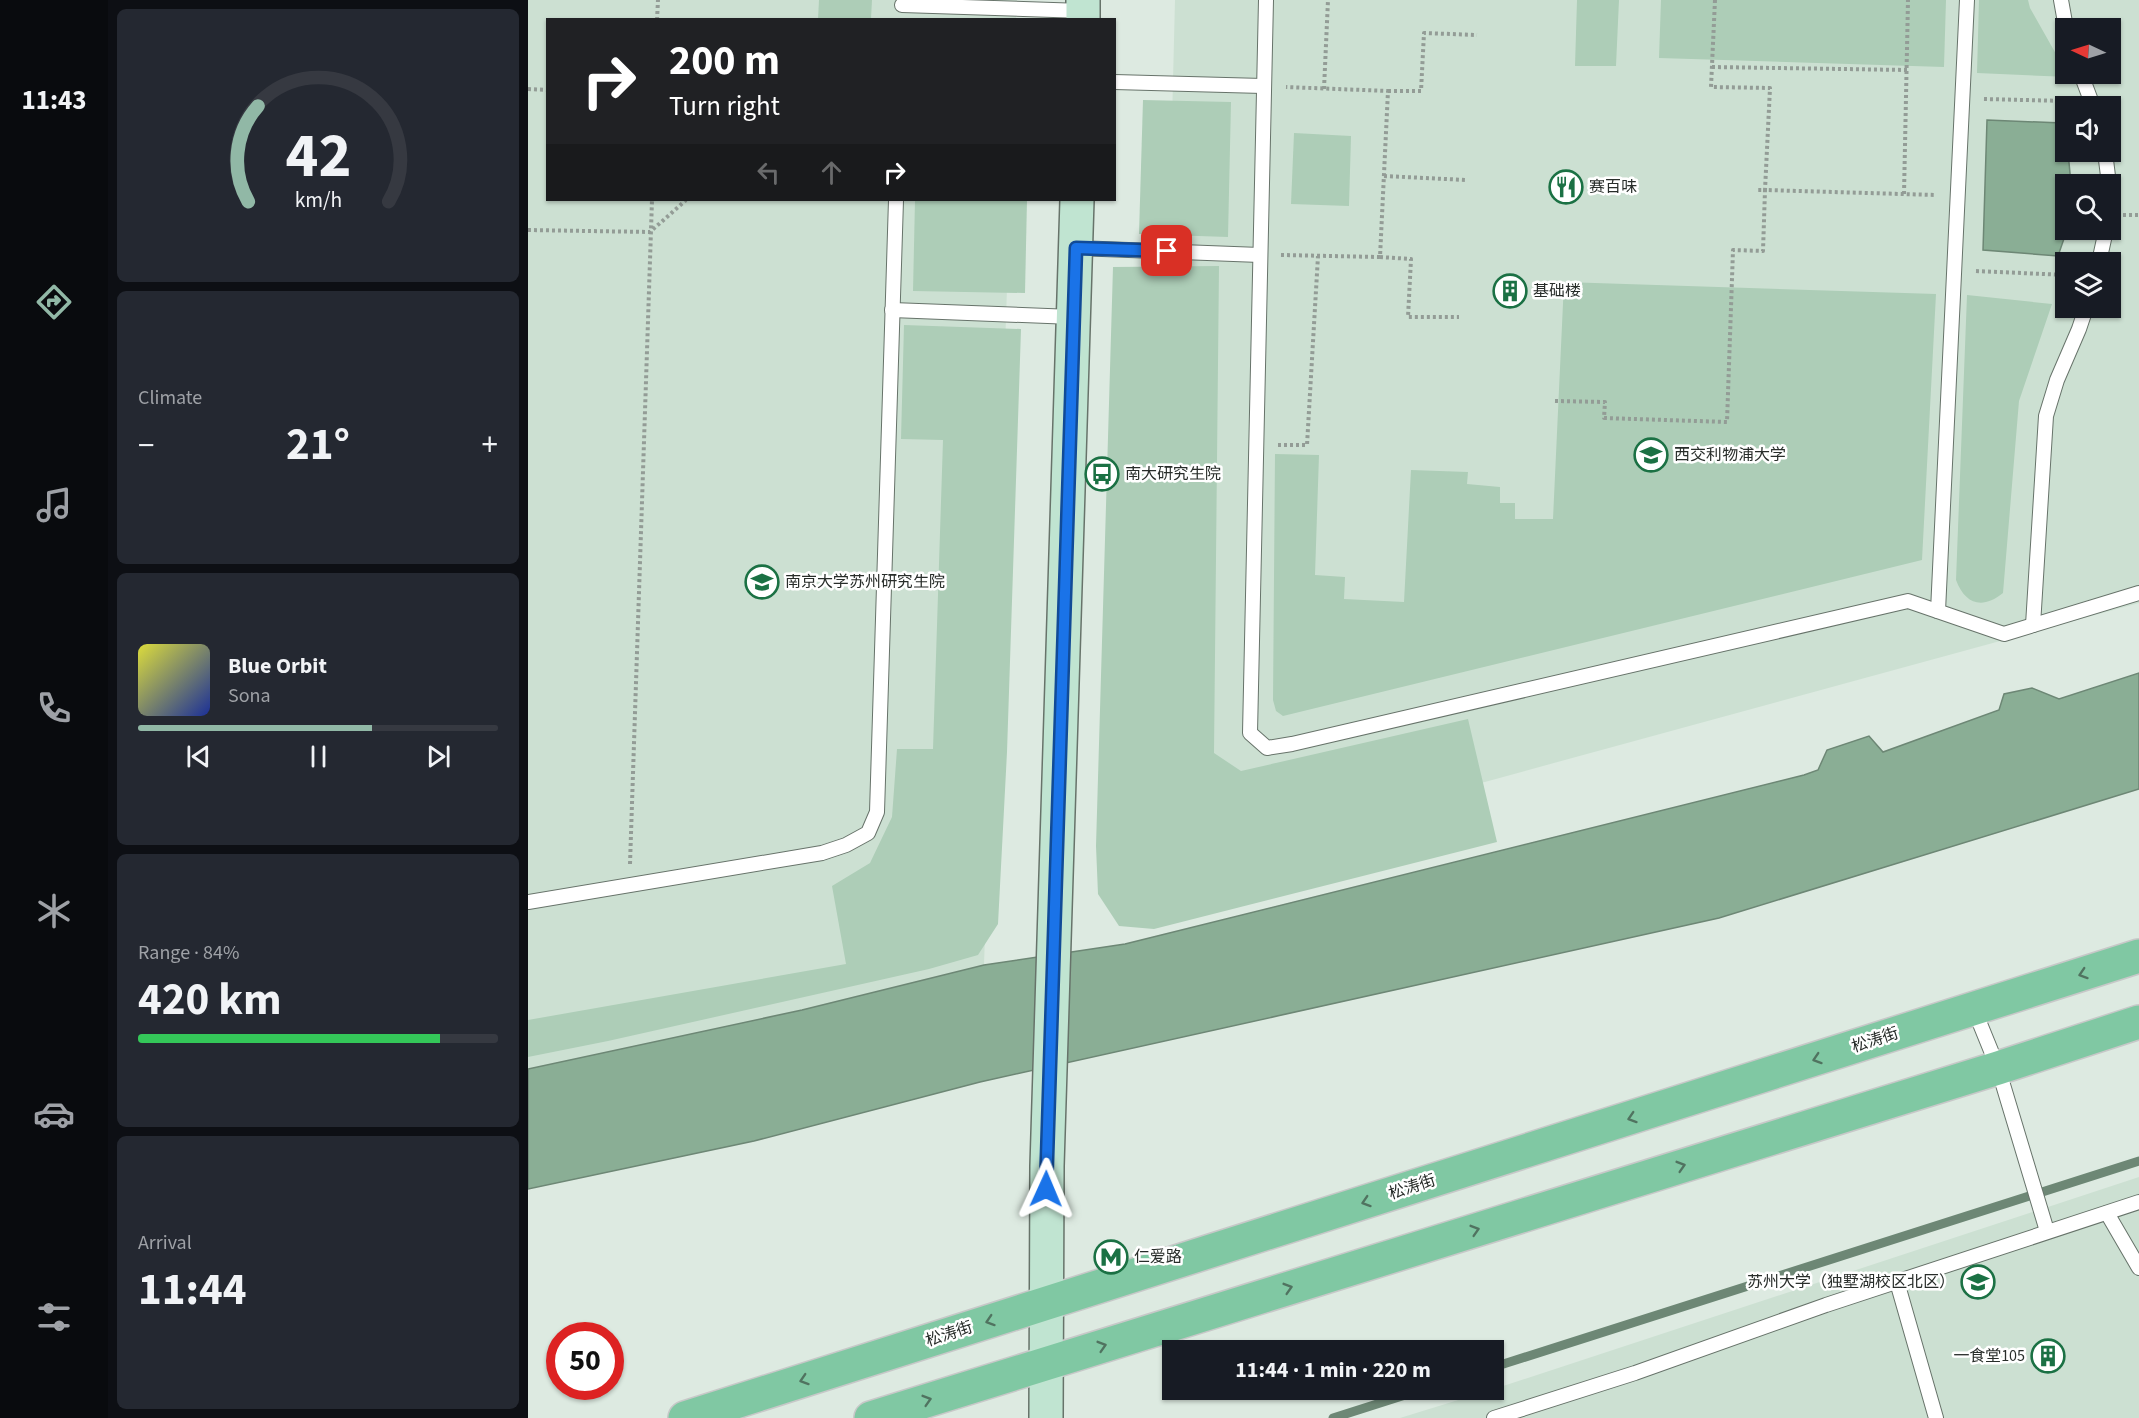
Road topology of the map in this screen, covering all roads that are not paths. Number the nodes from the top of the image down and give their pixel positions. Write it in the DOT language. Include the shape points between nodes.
graph roads {
  1 [pos="1266,0"];
  2 [pos="1967,0"];
  3 [pos="2061,0"];
  4 [pos="902,2"];
  5 [pos="1083,10"];
  6 [pos="901,18"];
  7 [pos="2064,18"];
  8 [pos="1116,82"];
  9 [pos="1263,86"];
  10 [pos="896,201"];
  11 [pos="1077,201"];
  12 [pos="1076,248"];
  13 [pos="1260,255"];
  14 [pos="892,310"];
  15 [pos="1073,317"];
  16 [pos="2083,318"];
  17 [pos="2139,593"];
  18 [pos="1938,611"];
  19 [pos="2033,625"];
  20 [pos="528,902"];
  21 [pos="2139,956"];
  22 [pos="1974,1009"];
  23 [pos="2139,1023"];
  24 [pos="1998,1068"];
  25 [pos="2139,1203"];
  26 [pos="2107,1213"];
  27 [pos="2047,1231"];
  28 [pos="2139,1268"];
  29 [pos="1897,1282"];
  30 [pos="1046,1303"];
  31 [pos="1046,1363"];
  32 [pos="685,1418"];
  33 [pos="871,1418"];
  34 [pos="1046,1418"];
  35 [pos="1494,1418"];
  36 [pos="1936,1418"];
  1 -- 9 [label="lane"];
  2 -- 18 [label="lane"];
  3 -- 7 [label="lane"];
  4 -- 5 [label="lane"];
  4 -- 6 [label="lane"];
  8 -- 9 [label="lane"];
  9 -- 13 [label="lane"];
  10 -- 14 [label="lane"];
  11 -- 12 [label="main road"];
  12 -- 13 [label="lane"];
  12 -- 15 [label="main road"];
  13 -- 18 [label="lane" via="1250,733 1267,748 1908,601"];
  14 -- 15 [label="lane"];
  14 -- 20 [label="lane" via="877,812 868,833 822,853"];
  15 -- 30 [label="main road"];
  16 -- 19 [label="lane" via="2046,416"];
  17 -- 19 [label="lane"];
  18 -- 19 [label="lane" via="2004,634"];
  21 -- 22 [label="main road, 松涛街, one-way"];
  22 -- 24 [label="lane"];
  22 -- 30 [label="main road, 松涛街, one-way"];
  23 -- 24 [label="main road"];
  24 -- 27 [label="lane"];
  31 -- 24 [label="main road, one-way"];
  25 -- 26 [label="lane"];
  26 -- 27 [label="lane"];
  26 -- 28 [label="lane"];
  27 -- 29 [label="lane"];
  29 -- 35 [label="lane"];
  29 -- 36 [label="lane"];
  30 -- 31 [label="main road"];
  30 -- 32 [label="main road, 松涛街, one-way"];
  33 -- 31 [label="main road, one-way"];
  31 -- 34 [label="main road"];
}
